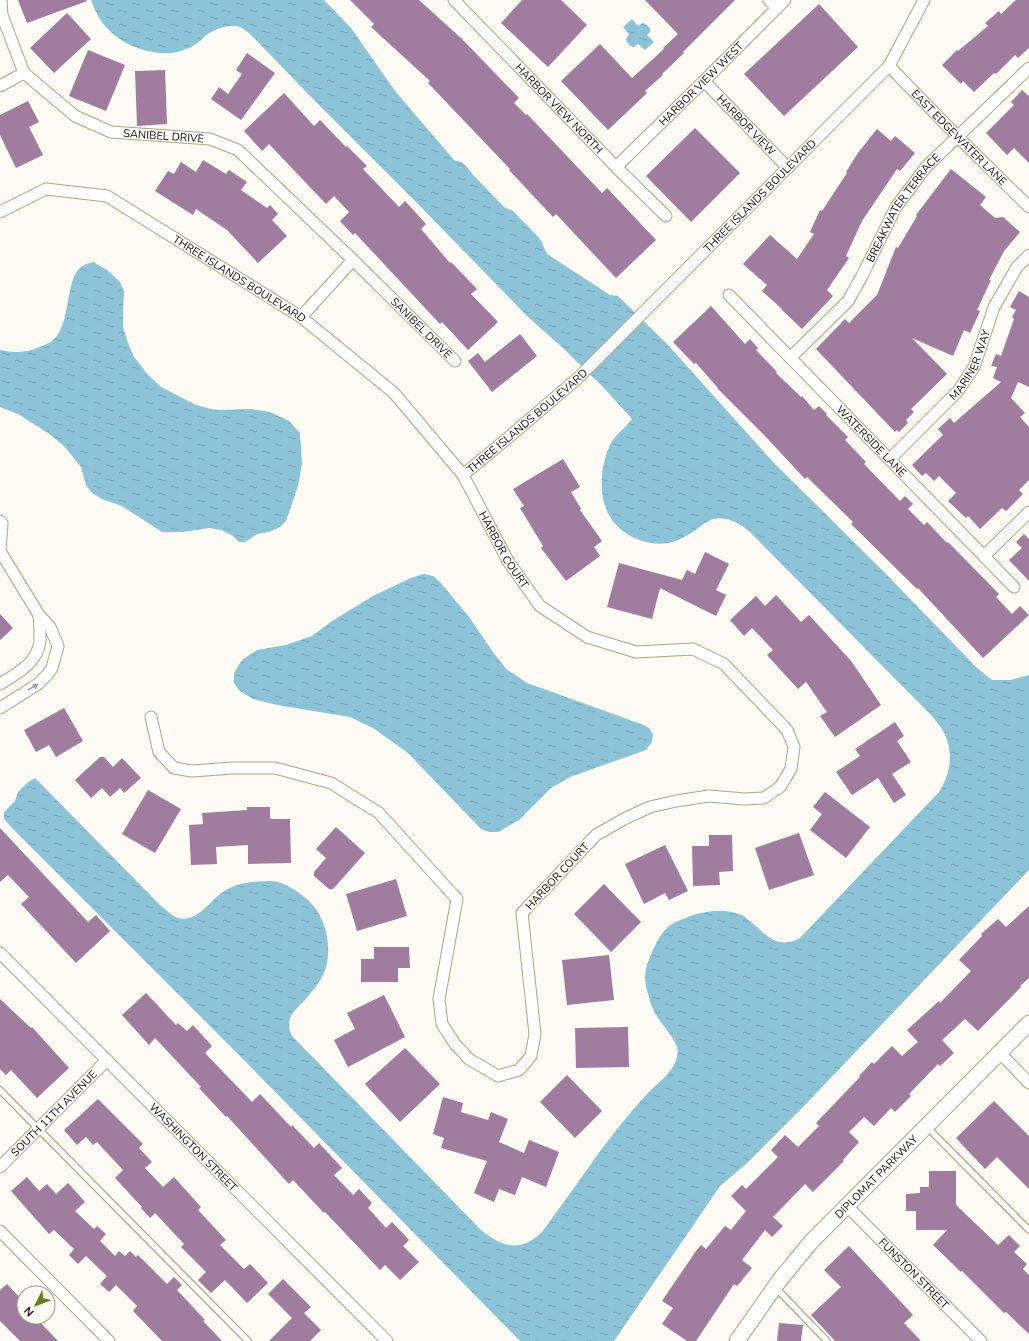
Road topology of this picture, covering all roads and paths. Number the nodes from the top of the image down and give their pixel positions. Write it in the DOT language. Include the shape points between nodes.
graph roads {
  1 [pos="1,0"];
  2 [pos="454,0"];
  3 [pos="924,0"];
  4 [pos="777,3"];
  5 [pos="890,66"];
  6 [pos="1029,68"];
  7 [pos="24,73"];
  8 [pos="704,81"];
  9 [pos="0,86"];
  10 [pos="958,137"];
  11 [pos="616,167"];
  12 [pos="788,168"];
  13 [pos="1029,207"];
  14 [pos="0,212"];
  15 [pos="666,216"];
  16 [pos="1029,255"];
  17 [pos="353,260"];
  18 [pos="729,296"];
  19 [pos="301,317"];
  20 [pos="790,358"];
  21 [pos="455,362"];
  22 [pos="890,459"];
  23 [pos="463,475"];
  24 [pos="1029,512"];
  25 [pos="0,521"];
  26 [pos="0,551"];
  27 [pos="984,556"];
  28 [pos="1014,587"];
  29 [pos="39,615"];
  30 [pos="0,684"];
  31 [pos="0,708"];
  32 [pos="151,717"];
  33 [pos="0,953"];
  34 [pos="1029,1023"];
  35 [pos="1000,1053"];
  36 [pos="107,1060"];
  37 [pos="1029,1083"];
  38 [pos="0,1090"];
  39 [pos="926,1127"];
  40 [pos="38,1129"];
  41 [pos="0,1167"];
  42 [pos="847,1206"];
  43 [pos="1029,1230"];
  44 [pos="0,1231"];
  45 [pos="775,1287"];
  46 [pos="109,1341"];
  47 [pos="248,1341"];
  48 [pos="387,1341"];
  49 [pos="737,1341"];
  50 [pos="827,1341"];
  51 [pos="981,1341"];
  1 -- 7 [label="street, SANIBEL DRIVE" via="2,15"];
  2 -- 11 [label="street, HARBOR VIEW NORTH"];
  3 -- 5 [label="street, THREE ISLANDS BOULEVARD"];
  4 -- 8 [label="street, HARBOR VIEW WEST"];
  5 -- 10 [label="street, EAST EDGEWATER LANE"];
  5 -- 12 [label="street, THREE ISLANDS BOULEVARD"];
  6 -- 10 [label="street, BREAKWATER TERRACE"];
  7 -- 9 [label="street"];
  7 -- 17 [label="street, SANIBEL DRIVE" via="75,116 111,132 210,139 238,150"];
  8 -- 11 [label="street, HARBOR VIEW WEST"];
  8 -- 12 [label="street, HARBOR VIEW"];
  10 -- 13 [label="street, EAST EDGEWATER LANE"];
  10 -- 20 [label="street, BREAKWATER TERRACE" via="926,167 896,207 848,301"];
  11 -- 15 [label="street, HARBOR VIEW NORTH"];
  12 -- 23 [label="street, THREE ISLANDS BOULEVARD" via="578,378"];
  14 -- 19 [label="street, THREE ISLANDS BOULEVARD" via="46,189 107,196"];
  16 -- 22 [label="street, MARINER WAY" via="1017,267 994,307 974,367 958,391"];
  17 -- 19 [label="street"];
  17 -- 21 [label="street, SANIBEL DRIVE"];
  18 -- 20 [label="street, WATERSIDE LANE"];
  19 -- 23 [label="street, THREE ISLANDS BOULEVARD" via="394,394"];
  20 -- 22 [label="street, WATERSIDE LANE"];
  22 -- 27 [label="street, WATERSIDE LANE"];
  23 -- 32 [label="street, HARBOR COURT" via="508,561 540,606 587,637 636,652 693,649 724,664 788,730 794,747 792,769 780,787 764,798 709,796 676,801 650,807 596,835 522,914 535,1034 531,1056 519,1070 498,1076 469,1059 442,1024 439,999 457,899 379,813 331,783 275,768 192,771 174,768 160,752"];
  24 -- 27 [label="street"];
  25 -- 26 [label="street"];
  26 -- 29 [label="street"];
  27 -- 28 [label="street, WATERSIDE LANE"];
  29 -- 30 [label="street" via="40,643 31,662"];
  31 -- 29 [label="street, one-way" via="38,684 52,668 58,646 50,627"];
  33 -- 36 [label="street, WASHINGTON STREET"];
  34 -- 35 [label="street, DIPLOMAT PARKWAY"];
  35 -- 37 [label="street"];
  35 -- 39 [label="street, DIPLOMAT PARKWAY"];
  36 -- 40 [label="street, SOUTH 11TH AVENUE"];
  36 -- 48 [label="street, WASHINGTON STREET"];
  38 -- 40 [label="lane"];
  39 -- 42 [label="street, DIPLOMAT PARKWAY"];
  39 -- 43 [label="lane"];
  40 -- 41 [label="street, SOUTH 11TH AVENUE"];
  40 -- 47 [label="lane"];
  42 -- 45 [label="street, DIPLOMAT PARKWAY" via="811,1242"];
  42 -- 51 [label="street, FUNSTON STREET"];
  44 -- 46 [label="street"];
  45 -- 49 [label="street, DIPLOMAT PARKWAY"];
  45 -- 50 [label="lane"];
}
